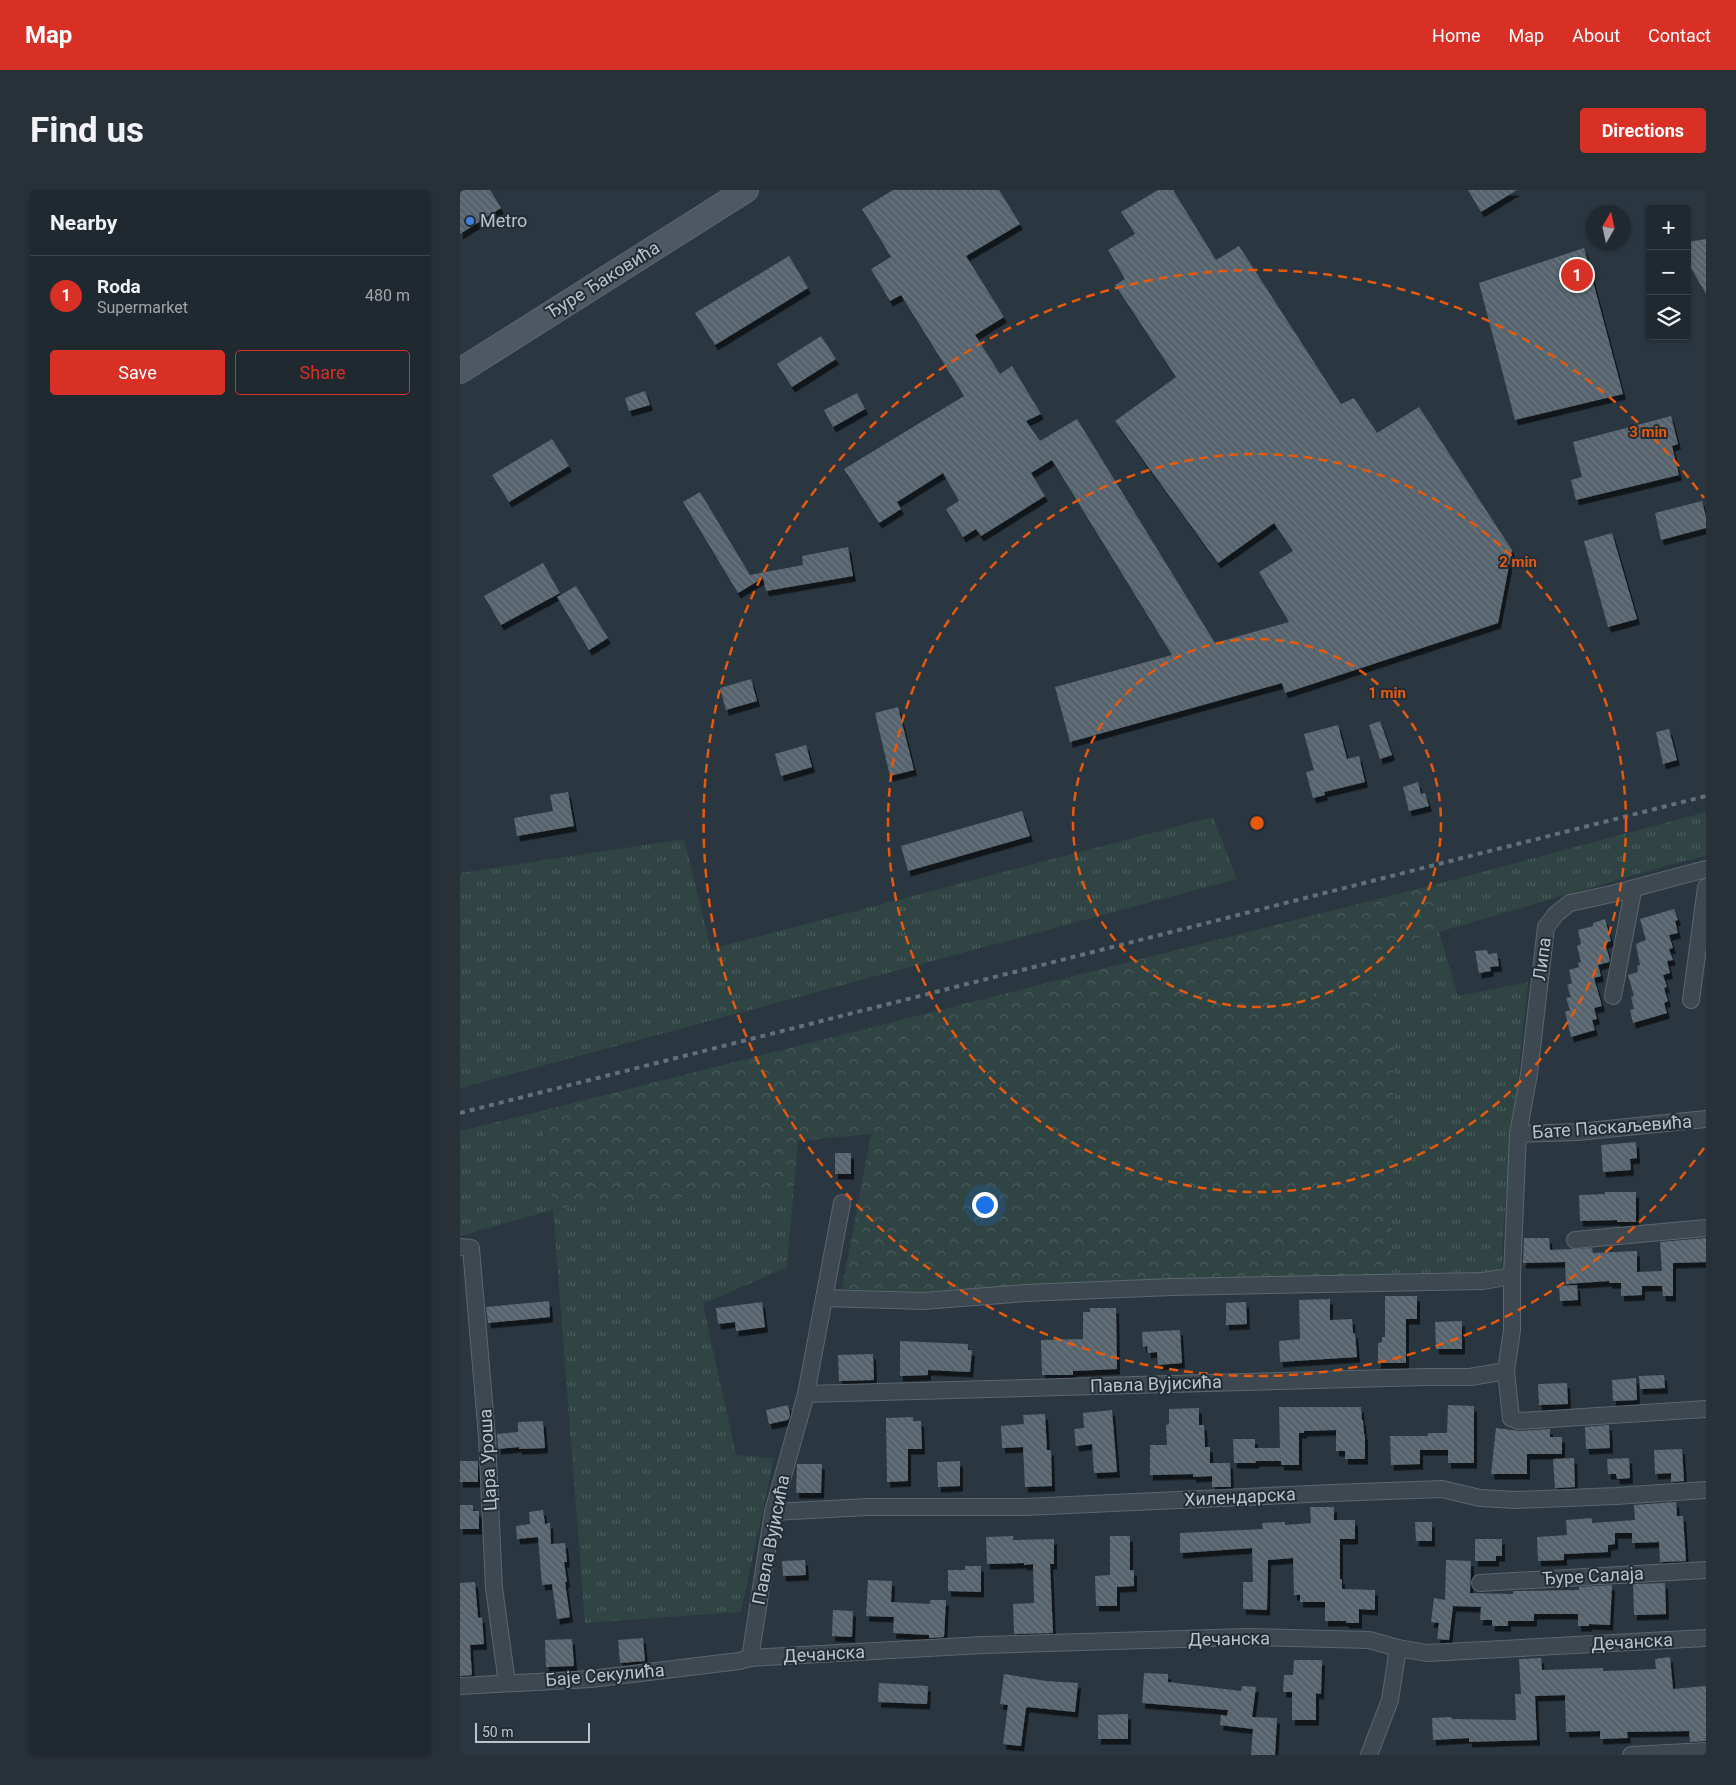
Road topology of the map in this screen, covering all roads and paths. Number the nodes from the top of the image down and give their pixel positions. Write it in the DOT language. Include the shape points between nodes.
graph roads {
  1 [pos="746,190"];
  2 [pos="460,370"];
  3 [pos="1705,877"];
  4 [pos="1632,889"];
  5 [pos="1613,996"];
  6 [pos="1691,1000"];
  7 [pos="1706,1119"];
  8 [pos="1518,1134"];
  9 [pos="842,1203"];
  10 [pos="1706,1228"];
  11 [pos="1575,1240"];
  12 [pos="460,1247"];
  13 [pos="1512,1276"];
  14 [pos="824,1298"];
  15 [pos="1506,1371"];
  16 [pos="806,1394"];
  17 [pos="1706,1410"];
  18 [pos="1706,1490"];
  19 [pos="773,1512"];
  20 [pos="1706,1570"];
  21 [pos="1480,1583"];
  22 [pos="1706,1638"];
  23 [pos="1398,1648"];
  24 [pos="750,1658"];
  25 [pos="507,1683"];
  26 [pos="460,1686"];
  27 [pos="1706,1751"];
  28 [pos="1368,1755"];
  29 [pos="1631,1755"];
  1 -- 2 [label="street, Ђуре Ђаковића"];
  3 -- 4 [label="street, Липа"];
  3 -- 6 [label="street"];
  4 -- 5 [label="street"];
  4 -- 8 [label="street, Липа" via="1570,904 1546,927 1529,1074"];
  7 -- 8 [label="street, Бате Паскаљевића" via="1578,1132"];
  8 -- 13 [label="street, Липа"];
  9 -- 14 [label="street, Павла Вујисића"];
  10 -- 11 [label="street"];
  12 -- 25 [label="street, Цара Уроша" via="471,1248 487,1437 494,1588"];
  13 -- 14 [label="street" via="1483,1281 1182,1287 923,1301"];
  13 -- 15 [label="street, Липа" via="1511,1343"];
  14 -- 16 [label="street, Павла Вујисића"];
  15 -- 16 [label="street, Павла Вујисића" via="1470,1377"];
  15 -- 17 [label="street, Липа" via="1511,1418 1519,1421"];
  16 -- 19 [label="street, Павла Вујисића"];
  18 -- 19 [label="street, Хилендарска" via="1515,1500 1480,1498 1442,1490 1025,1507 868,1507"];
  19 -- 24 [label="street, Павла Вујисића"];
  20 -- 21 [label="street, Ђуре Салаја"];
  22 -- 23 [label="street, Дечанска" via="1427,1653"];
  23 -- 24 [label="street, Дечанска" via="1369,1640 1247,1637 983,1645"];
  23 -- 28 [label="street" via="1390,1700"];
  24 -- 25 [label="street, Баје Секулића" via="591,1679"];
  25 -- 26 [label="street, Баје Секулића"];
  27 -- 29 [label="street"];
}
